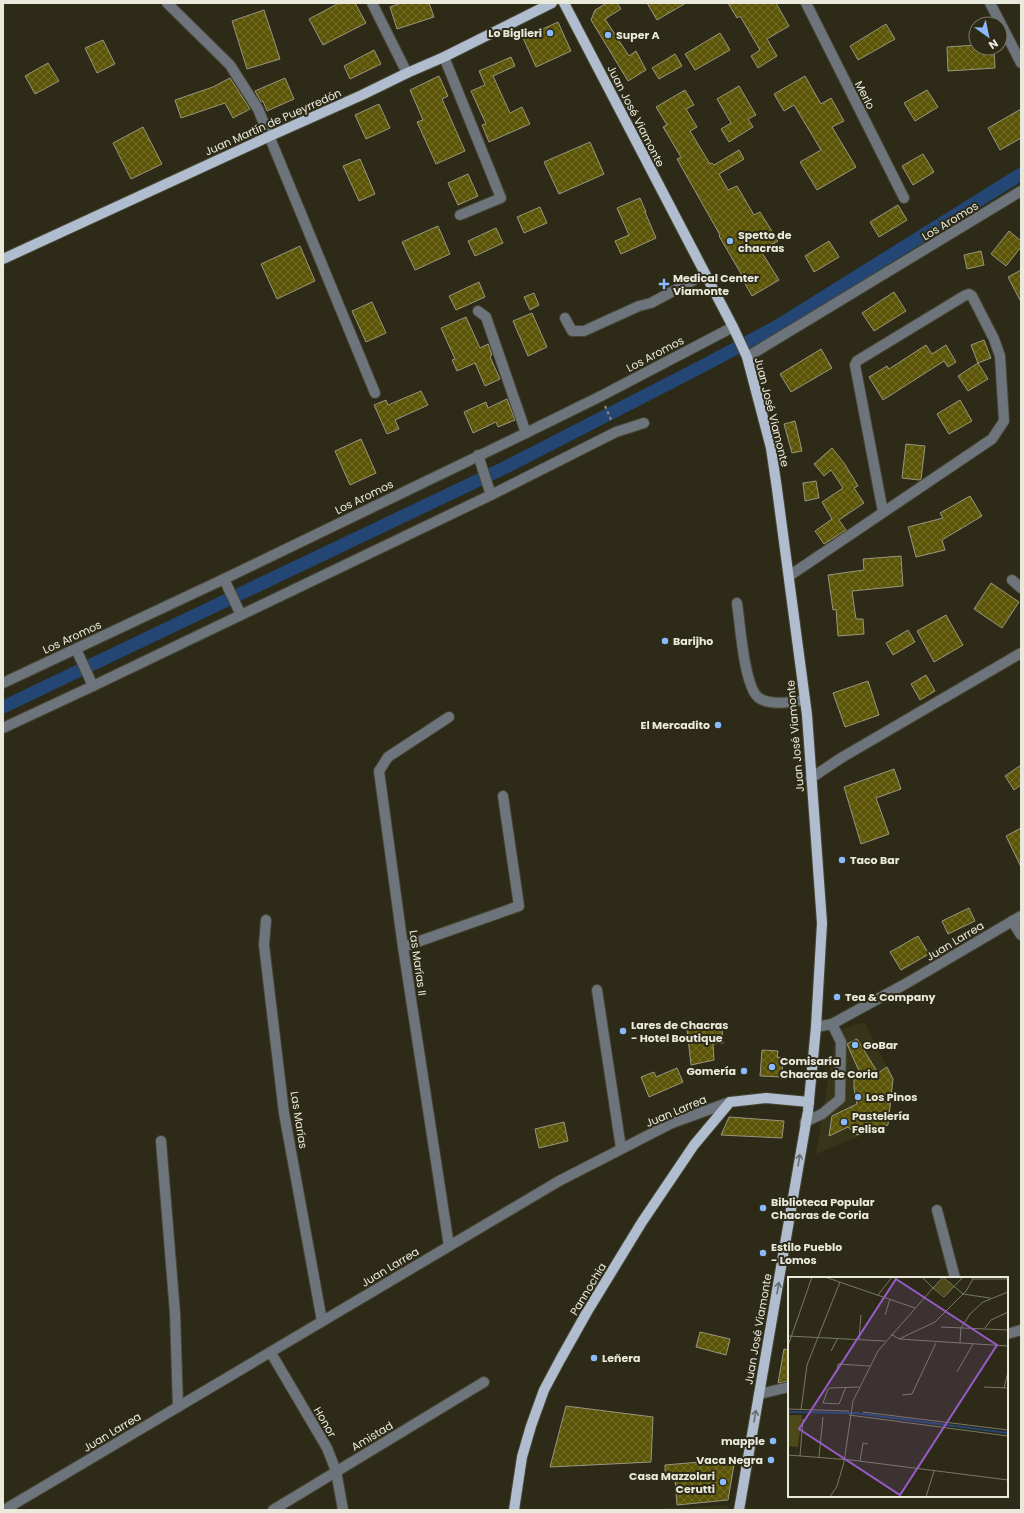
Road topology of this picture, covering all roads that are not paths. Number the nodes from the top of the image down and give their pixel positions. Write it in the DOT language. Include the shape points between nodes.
graph roads {
  1 [pos="168,3"];
  2 [pos="372,3"];
  3 [pos="552,3"];
  4 [pos="564,3"];
  5 [pos="806,3"];
  6 [pos="990,3"];
  7 [pos="444,57"];
  8 [pos="1021,63"];
  9 [pos="407,73"];
  10 [pos="270,136"];
  11 [pos="1021,191"];
  12 [pos="904,198"];
  13 [pos="460,216"];
  14 [pos="3,259"];
  15 [pos="705,274"];
  16 [pos="478,311"];
  17 [pos="565,318"];
  18 [pos="733,327"];
  19 [pos="747,357"];
  20 [pos="375,393"];
  21 [pos="644,422"];
  22 [pos="526,433"];
  23 [pos="478,455"];
  24 [pos="491,495"];
  25 [pos="883,512"];
  26 [pos="788,576"];
  27 [pos="224,579"];
  28 [pos="1012,580"];
  29 [pos="1021,588"];
  30 [pos="737,603"];
  31 [pos="241,615"];
  32 [pos="76,649"];
  33 [pos="1021,653"];
  34 [pos="3,683"];
  35 [pos="93,686"];
  36 [pos="805,700"];
  37 [pos="449,717"];
  38 [pos="3,728"];
  39 [pos="811,778"];
  40 [pos="503,796"];
  41 [pos="1021,916"];
  42 [pos="266,920"];
  43 [pos="1012,921"];
  44 [pos="1021,935"];
  45 [pos="403,947"];
  46 [pos="597,990"];
  47 [pos="832,1024"];
  48 [pos="816,1028"];
  49 [pos="730,1102"];
  50 [pos="808,1102"];
  51 [pos="805,1122"];
  52 [pos="161,1141"];
  53 [pos="621,1148"];
  54 [pos="937,1210"];
  55 [pos="449,1246"];
  56 [pos="955,1277"];
  57 [pos="322,1321"];
  58 [pos="1021,1330"];
  59 [pos="1008,1334"];
  60 [pos="271,1353"];
  61 [pos="484,1382"];
  62 [pos="788,1387"];
  63 [pos="759,1394"];
  64 [pos="178,1408"];
  65 [pos="336,1471"];
  66 [pos="4,1510"];
  67 [pos="273,1510"];
  68 [pos="343,1510"];
  69 [pos="514,1510"];
  70 [pos="739,1510"];
  1 -- 10 [label="street" via="230,65 258,109"];
  2 -- 9 [label="street"];
  3 -- 7 [label="main road, Juan Martín de Pueyrredón"];
  4 -- 15 [label="main road, Juan José Viamonte"];
  5 -- 12 [label="street, Merlo"];
  6 -- 8 [label="street"];
  7 -- 9 [label="main road, Juan Martín de Pueyrredón"];
  7 -- 13 [label="street" via="501,198"];
  9 -- 10 [label="main road, Juan Martín de Pueyrredón"];
  10 -- 14 [label="main road, Juan Martín de Pueyrredón"];
  10 -- 20 [label="street"];
  11 -- 19 [label="street, Los Aromos"];
  15 -- 17 [label="street" via="651,304 639,306 584,331 572,331"];
  15 -- 18 [label="main road, Juan José Viamonte"];
  16 -- 22 [label="street" via="486,317"];
  18 -- 19 [label="main road, Juan José Viamonte"];
  18 -- 22 [label="street, Los Aromos"];
  19 -- 26 [label="main road, Juan José Viamonte" via="771,448"];
  21 -- 24 [label="street" via="616,432"];
  22 -- 23 [label="street, Los Aromos"];
  23 -- 24 [label="street"];
  23 -- 27 [label="street, Los Aromos"];
  24 -- 31 [label="street"];
  25 -- 25 [label="street" via="855,365 857,360 969,294 994,339 1000,356 1004,421 992,439"];
  25 -- 26 [label="street"];
  26 -- 36 [label="main road, Juan José Viamonte"];
  27 -- 31 [label="street"];
  27 -- 32 [label="street, Los Aromos"];
  28 -- 29 [label="street"];
  30 -- 36 [label="street" via="747,674 751,688 758,698 770,702"];
  31 -- 35 [label="street"];
  32 -- 34 [label="street, Los Aromos"];
  32 -- 35 [label="street"];
  33 -- 39 [label="street"];
  35 -- 38 [label="street"];
  36 -- 39 [label="main road, Juan José Viamonte"];
  37 -- 45 [label="street, Las Marías II" via="388,757 379,771"];
  39 -- 48 [label="main road, Juan José Viamonte" via="822,923"];
  40 -- 45 [label="street" via="519,906"];
  41 -- 43 [label="street, Juan Larrea"];
  42 -- 57 [label="street, Las Marías" via="264,945 284,1113"];
  43 -- 44 [label="street"];
  43 -- 47 [label="street, Juan Larrea"];
  45 -- 55 [label="street, Las Marías II"];
  46 -- 53 [label="street"];
  47 -- 48 [label="street, Juan Larrea"];
  47 -- 51 [label="street" via="841,1042 840,1099 822,1114"];
  48 -- 50 [label="main road, Juan José Viamonte"];
  49 -- 50 [label="main road, Juan Larrea" via="766,1098"];
  49 -- 53 [label="street, Juan Larrea" via="672,1123"];
  49 -- 69 [label="main road, Pannochia" via="694,1145 642,1222 587,1312 544,1390 522,1457"];
  50 -- 51 [label="main road, Juan José Viamonte"];
  63 -- 51 [label="main road, Juan José Viamonte, one-way"];
  52 -- 64 [label="street" via="175,1313"];
  53 -- 55 [label="street, Juan Larrea" via="559,1181"];
  54 -- 56 [label="street"];
  55 -- 57 [label="street, Juan Larrea"];
  57 -- 60 [label="street, Juan Larrea"];
  58 -- 59 [label="street"];
  60 -- 64 [label="street, Juan Larrea"];
  60 -- 65 [label="street, Honor" via="327,1448"];
  61 -- 65 [label="street, Amistad"];
  62 -- 63 [label="street"];
  70 -- 63 [label="main road, Juan José Viamonte, one-way"];
  64 -- 66 [label="street, Juan Larrea"];
  65 -- 67 [label="street, Amistad"];
  65 -- 68 [label="street, Honor"];
}
